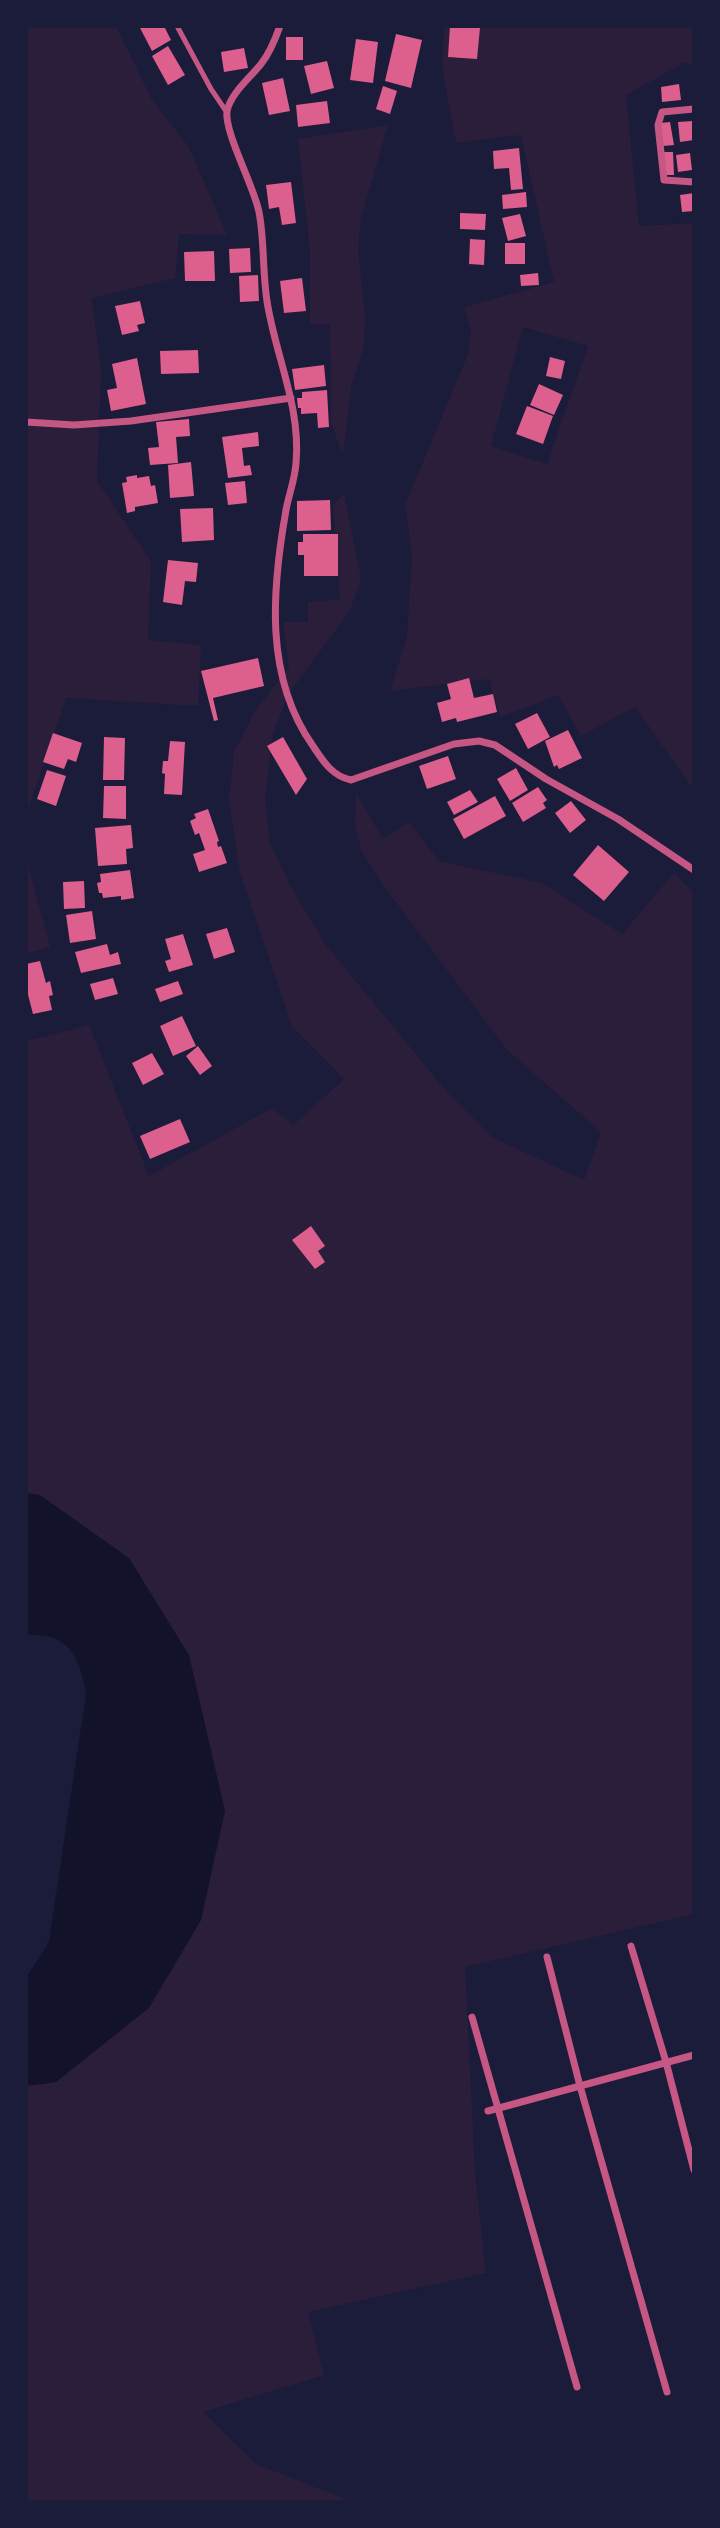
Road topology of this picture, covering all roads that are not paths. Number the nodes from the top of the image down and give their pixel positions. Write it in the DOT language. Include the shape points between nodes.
graph roads {
  1 [pos="177,26"];
  2 [pos="280,26"];
  3 [pos="694,109"];
  4 [pos="227,112"];
  5 [pos="694,182"];
  6 [pos="291,398"];
  7 [pos="26,422"];
  8 [pos="694,870"];
  9 [pos="632,1945"];
  10 [pos="547,1957"];
  11 [pos="472,2017"];
  12 [pos="694,2055"];
  13 [pos="666,2062"];
  14 [pos="580,2086"];
  15 [pos="499,2107"];
  16 [pos="488,2110"];
  17 [pos="694,2170"];
  18 [pos="577,2387"];
  19 [pos="667,2392"];
  1 -- 4 [label="lane"];
  2 -- 4 [label="street" via="271,50 238,90"];
  3 -- 5 [label="street" via="662,112 658,125 664,180"];
  4 -- 6 [label="street" via="259,212 267,307"];
  6 -- 7 [label="street" via="131,421"];
  6 -- 8 [label="street" via="296,464 278,572 275,640 301,729 329,769 342,778 359,779 454,744 479,741 495,745"];
  9 -- 13 [label="street"];
  10 -- 14 [label="street"];
  11 -- 15 [label="street"];
  12 -- 13 [label="street"];
  13 -- 14 [label="street"];
  13 -- 17 [label="street"];
  14 -- 15 [label="street"];
  14 -- 19 [label="street"];
  15 -- 16 [label="street"];
  15 -- 18 [label="street"];
}
